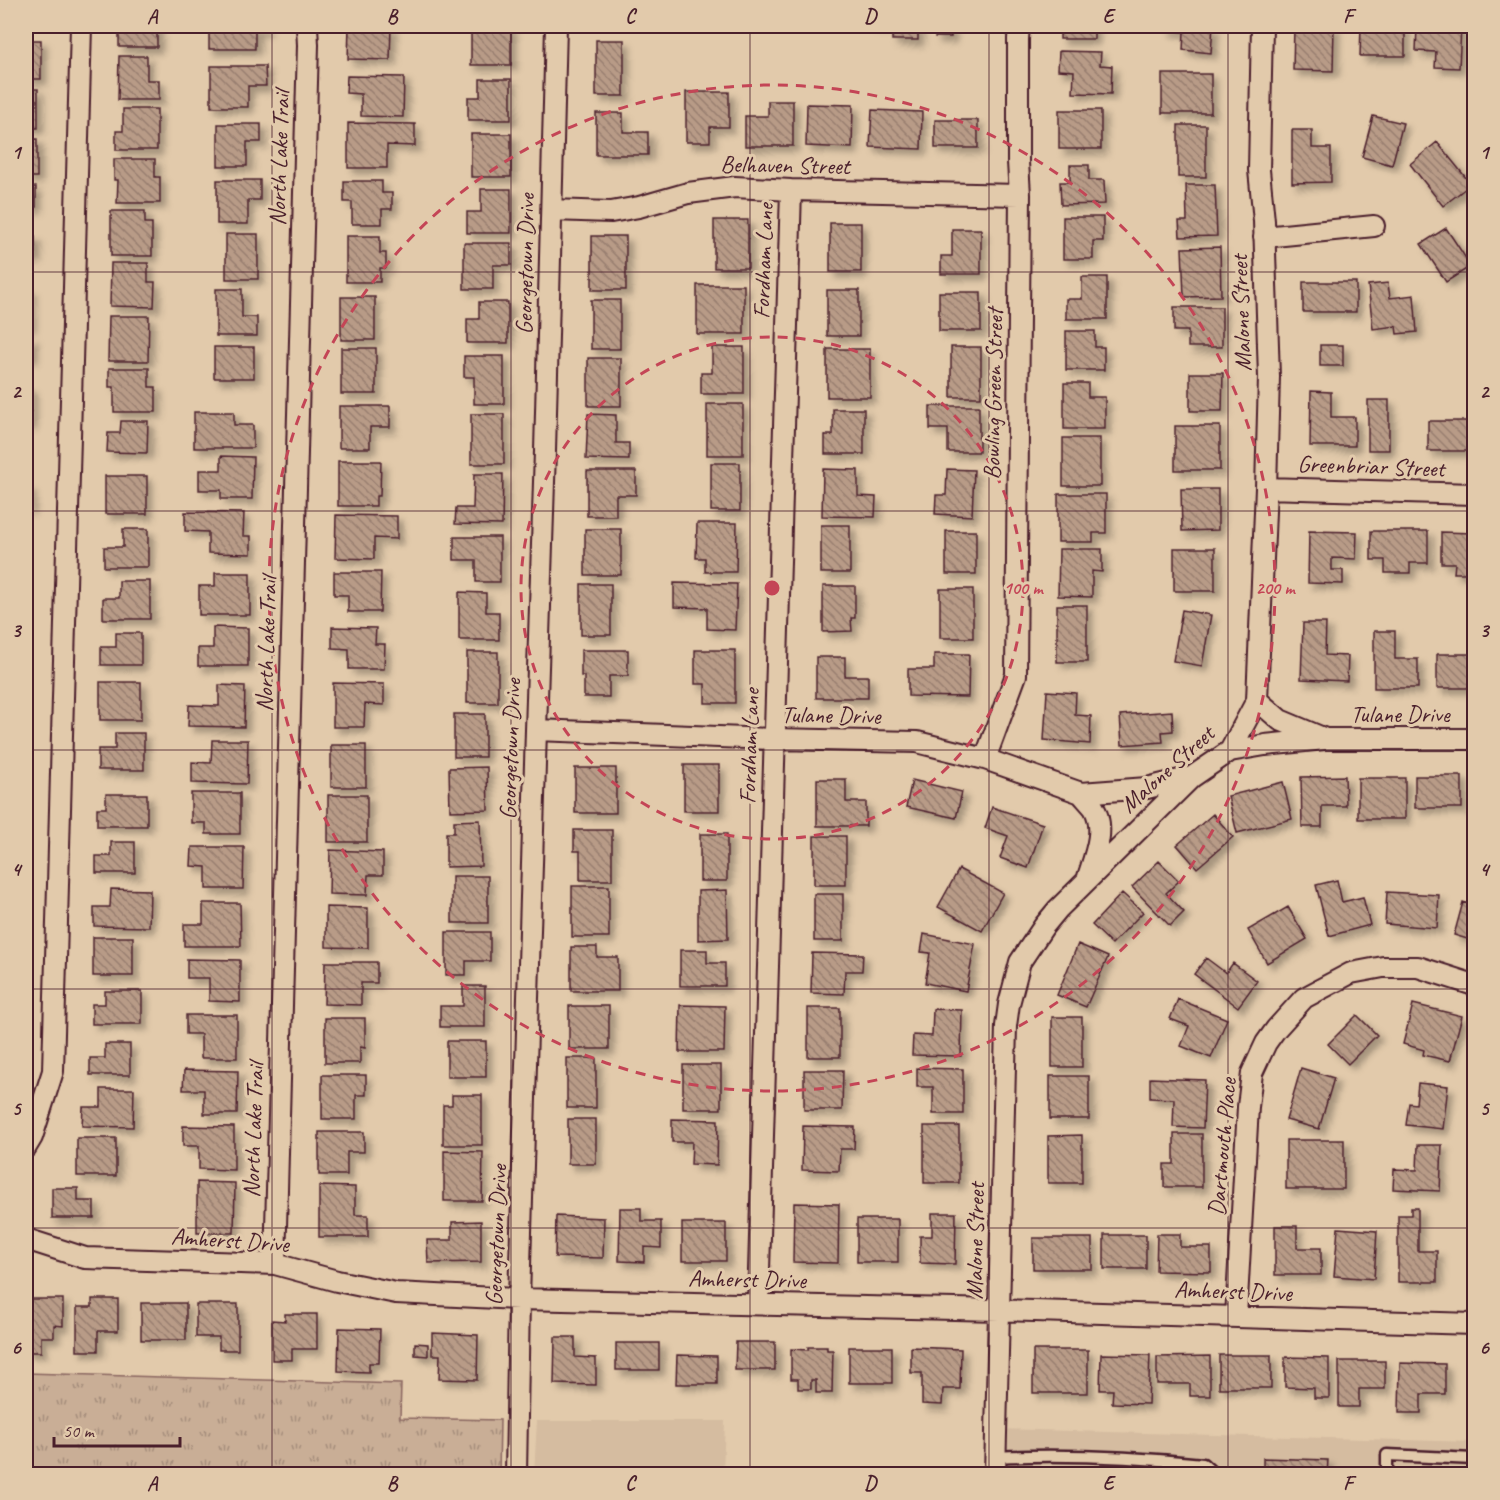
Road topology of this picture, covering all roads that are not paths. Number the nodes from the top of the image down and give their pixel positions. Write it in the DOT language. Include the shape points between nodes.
graph roads {
  1 [pos="81,26"];
  2 [pos="307,26"];
  3 [pos="556,26"];
  4 [pos="1019,26"];
  5 [pos="1262,26"];
  6 [pos="791,190"];
  7 [pos="1020,195"];
  8 [pos="552,210"];
  9 [pos="1374,226"];
  10 [pos="1264,237"];
  11 [pos="1266,488"];
  12 [pos="1474,494"];
  13 [pos="1257,700"];
  14 [pos="536,730"];
  15 [pos="774,739"];
  16 [pos="1325,739"];
  17 [pos="1474,739"];
  18 [pos="1230,751"];
  19 [pos="985,759"];
  20 [pos="1192,777"];
  21 [pos="1082,793"];
  22 [pos="1086,880"];
  23 [pos="1474,985"];
  24 [pos="26,1147"];
  25 [pos="26,1239"];
  26 [pos="275,1263"];
  27 [pos="519,1299"];
  28 [pos="758,1305"];
  29 [pos="999,1310"];
  30 [pos="1236,1317"];
  31 [pos="1474,1324"];
  32 [pos="1474,1459"];
  33 [pos="995,1466"];
  34 [pos="516,1474"];
  35 [pos="1214,1474"];
  36 [pos="1387,1474"];
  1 -- 24 [label="street" via="53,1071"];
  2 -- 26 [label="street, North Lake Trail"];
  3 -- 8 [label="street, Georgetown Drive"];
  4 -- 7 [label="street, Bowling Green Street"];
  5 -- 10 [label="street, Malone Street" via="1259,170"];
  6 -- 7 [label="street, Belhaven Street"];
  6 -- 8 [label="street, Belhaven Street" via="735,187 688,193 610,212"];
  6 -- 15 [label="street, Fordham Lane"];
  7 -- 19 [label="street, Bowling Green Street" via="1016,675"];
  8 -- 14 [label="street, Georgetown Drive"];
  9 -- 10 [label="street"];
  10 -- 11 [label="street, Malone Street" via="1269,377"];
  11 -- 12 [label="street, Greenbriar Street"];
  11 -- 13 [label="street, Malone Street"];
  13 -- 16 [label="street, Tulane Drive" via="1280,720"];
  13 -- 18 [label="street, Malone Street"];
  14 -- 15 [label="street, Tulane Drive"];
  14 -- 27 [label="street, Georgetown Drive"];
  15 -- 19 [label="street, Tulane Drive" via="917,742"];
  15 -- 28 [label="street, Fordham Lane"];
  16 -- 17 [label="street, Tulane Drive"];
  16 -- 18 [label="street, Tulane Drive"];
  18 -- 20 [label="street, Malone Street"];
  19 -- 21 [label="street, Tulane Drive"];
  20 -- 21 [label="street, Tulane Drive" via="1147,788"];
  20 -- 22 [label="street, Malone Street"];
  21 -- 22 [label="street" via="1094,809 1100,830"];
  22 -- 29 [label="street, Malone Street" via="1032,942 1020,962 1009,1004"];
  23 -- 30 [label="street, Dartmouth Place" via="1418,967 1383,967 1351,973 1304,998 1266,1042 1252,1073 1249,1096"];
  25 -- 26 [label="street, Amherst Drive" via="86,1258"];
  26 -- 27 [label="street, Amherst Drive" via="396,1293"];
  27 -- 28 [label="street, Amherst Drive"];
  27 -- 34 [label="street, Georgetown Drive"];
  28 -- 29 [label="street, Amherst Drive"];
  29 -- 30 [label="street, Amherst Drive"];
  29 -- 33 [label="street, Malone Street"];
  30 -- 31 [label="street, Amherst Drive"];
  32 -- 36 [label="lane" via="1387,1455"];
  33 -- 35 [label="lane" via="1033,1455 1132,1457 1203,1464"];
}
